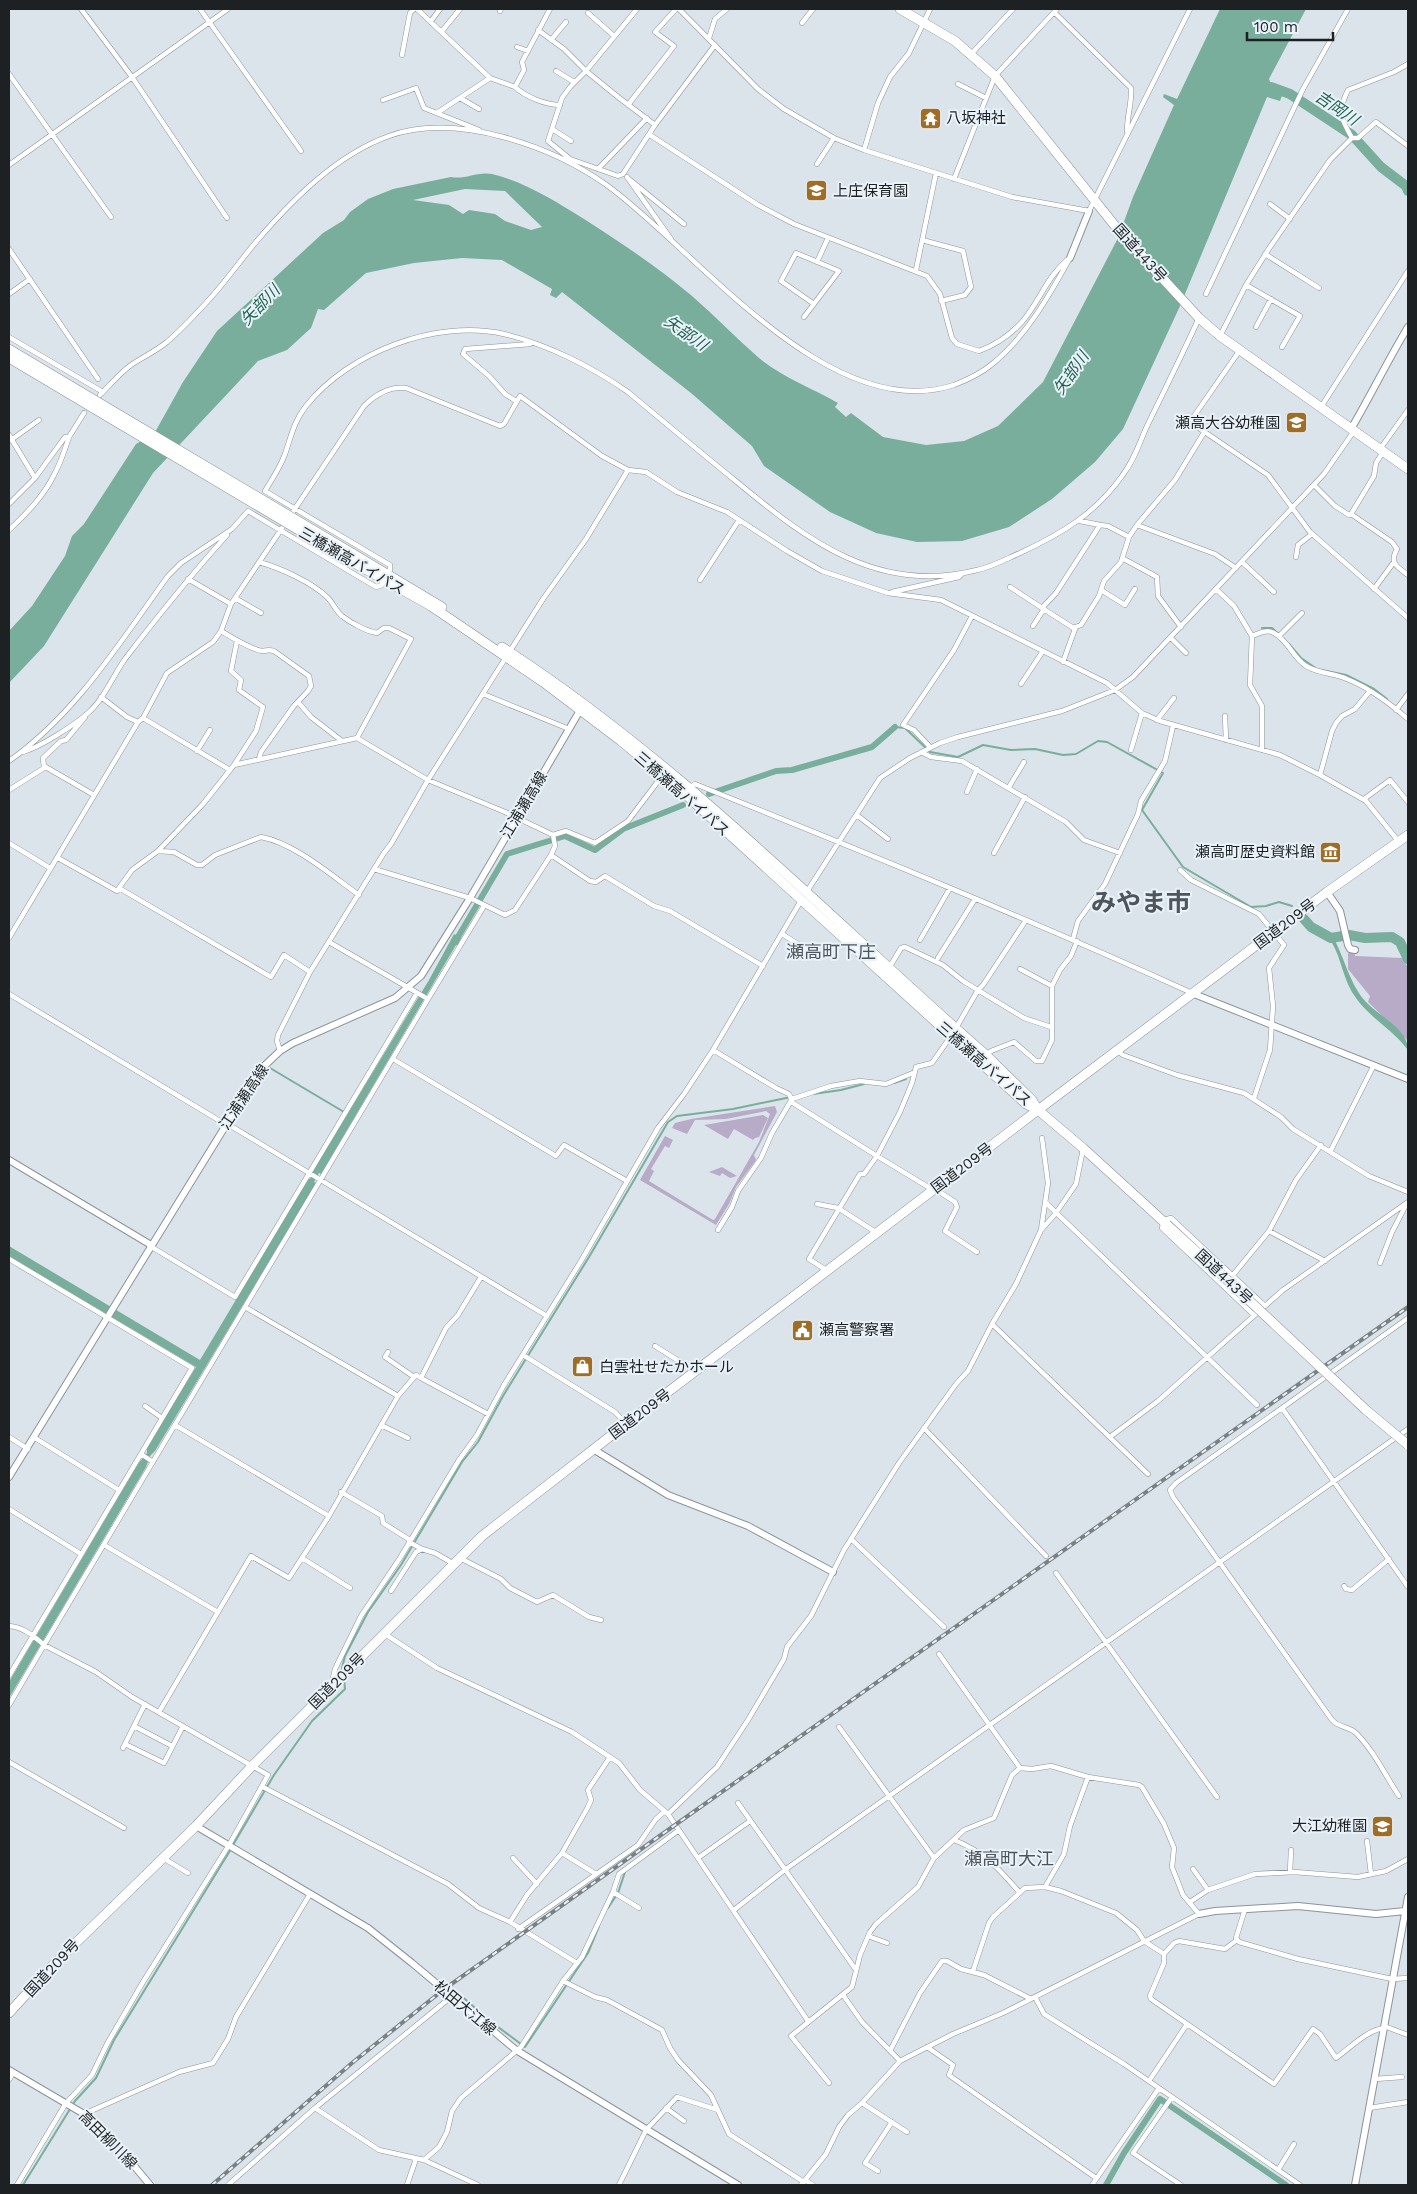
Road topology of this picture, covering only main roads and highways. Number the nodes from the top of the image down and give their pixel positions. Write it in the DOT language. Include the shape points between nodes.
graph roads {
  1 [pos="900,9"];
  2 [pos="1089,211"];
  3 [pos="1070,258"];
  4 [pos="1408,326"];
  5 [pos="9,349"];
  6 [pos="9,358"];
  7 [pos="111,414"];
  8 [pos="1353,430"];
  9 [pos="1408,470"];
  10 [pos="582,706"];
  11 [pos="666,772"];
  12 [pos="1408,835"];
  13 [pos="1327,892"];
  14 [pos="804,896"];
  15 [pos="1355,950"];
  16 [pos="1194,994"];
  17 [pos="953,1032"];
  18 [pos="1408,1079"];
  19 [pos="1038,1110"];
  20 [pos="9,1160"];
  21 [pos="150,1245"];
  22 [pos="1408,1445"];
  23 [pos="593,1449"];
  24 [pos="9,1477"];
  25 [pos="833,1572"];
  26 [pos="196,1826"];
  27 [pos="1408,1897"];
  28 [pos="1405,1911"];
  29 [pos="1199,1914"];
  30 [pos="9,2013"];
  31 [pos="11,2072"];
  32 [pos="150,2185"];
  33 [pos="738,2185"];
  34 [pos="1355,2185"];
  1 -- 8 [label="highway, 国道443号" via="955,41 995,76 1095,201 1199,318"];
  2 -- 3 [label="main road"];
  4 -- 8 [label="main road"];
  5 -- 7 [label="highway, 三橋瀬高バイパス"];
  6 -- 7 [label="highway, 三橋瀬高バイパス"];
  7 -- 10 [label="highway, 三橋瀬高バイパス, bridge" via="386,578 508,654"];
  8 -- 9 [label="highway, 国道443号"];
  10 -- 11 [label="highway, 三橋瀬高バイパス"];
  10 -- 21 [label="main road, 江浦瀬高線" via="421,976 395,998 292,1043 260,1070"];
  11 -- 14 [label="highway, 三橋瀬高バイパス"];
  11 -- 14 [label="highway, 三橋瀬高バイパス" via="690,788"];
  12 -- 13 [label="highway, 国道209号"];
  13 -- 15 [label="main road" via="1340,911 1348,945"];
  13 -- 16 [label="highway, 国道209号"];
  14 -- 17 [label="highway, 三橋瀬高バイパス"];
  14 -- 17 [label="highway, 三橋瀬高バイパス" via="889,968"];
  16 -- 18 [label="main road"];
  16 -- 19 [label="highway, 国道209号"];
  17 -- 19 [label="highway, 三橋瀬高バイパス" via="1026,1104"];
  17 -- 19 [label="highway, 三橋瀬高バイパス" via="986,1055 1032,1100"];
  19 -- 22 [label="highway, 国道443号, bridge" via="1164,1220 1366,1410"];
  19 -- 23 [label="highway, 国道209号"];
  20 -- 21 [label="main road"];
  21 -- 24 [label="main road, 江浦瀬高線"];
  23 -- 25 [label="main road" via="668,1496 732,1518"];
  23 -- 26 [label="highway, 国道209号" via="522,1504 457,1561"];
  26 -- 30 [label="highway, 国道209号" via="52,1966"];
  26 -- 33 [label="main road, 松田大江線" via="382,1938 516,2050"];
  27 -- 28 [label="main road"];
  28 -- 29 [label="main road" via="1376,1914 1298,1906 1215,1910"];
  28 -- 34 [label="main road"];
  31 -- 32 [label="main road, 高田柳川線" via="84,2114"];
}
